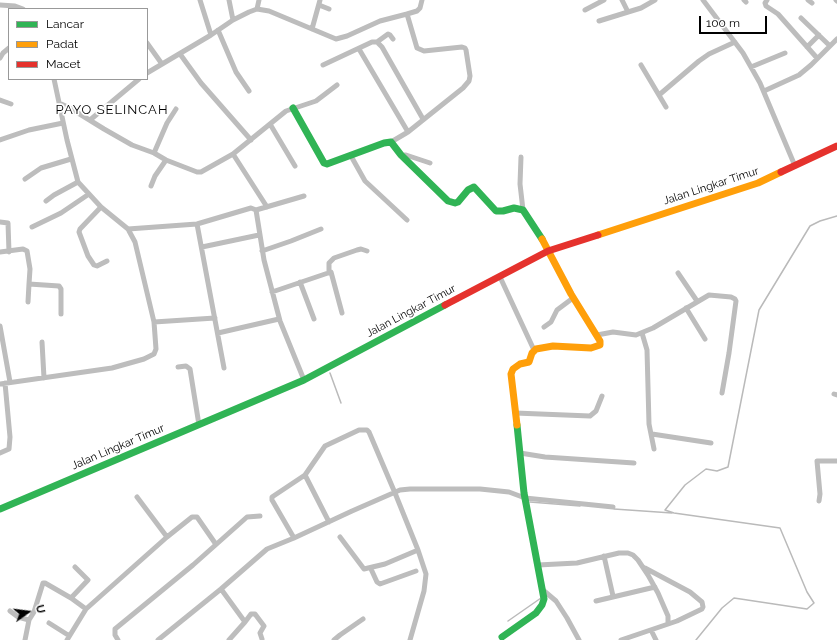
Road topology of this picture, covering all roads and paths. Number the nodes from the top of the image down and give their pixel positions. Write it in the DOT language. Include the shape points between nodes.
graph roads {
  1 [pos="200,0"];
  2 [pos="229,0"];
  3 [pos="259,0"];
  4 [pos="422,0"];
  5 [pos="604,0"];
  6 [pos="622,0"];
  7 [pos="655,0"];
  8 [pos="703,0"];
  9 [pos="767,0"];
  10 [pos="320,3"];
  11 [pos="0,4"];
  12 [pos="20,8"];
  13 [pos="329,8"];
  14 [pos="257,9"];
  15 [pos="586,10"];
  16 [pos="628,12"];
  17 [pos="407,14"];
  18 [pos="801,18"];
  19 [pos="233,20"];
  20 [pos="599,21"];
  21 [pos="312,29"];
  22 [pos="218,30"];
  23 [pos="211,35"];
  24 [pos="819,35"];
  25 [pos="393,39"];
  26 [pos="836,41"];
  27 [pos="377,42"];
  28 [pos="735,42"];
  29 [pos="148,44"];
  30 [pos="830,46"];
  31 [pos="807,47"];
  32 [pos="8,49"];
  33 [pos="359,49"];
  34 [pos="785,53"];
  35 [pos="180,54"];
  36 [pos="0,58"];
  37 [pos="818,58"];
  38 [pos="162,64"];
  39 [pos="324,65"];
  40 [pos="641,65"];
  41 [pos="751,67"];
  42 [pos="148,72"];
  43 [pos="54,80"];
  44 [pos="138,80"];
  45 [pos="337,85"];
  46 [pos="248,91"];
  47 [pos="764,91"];
  48 [pos="659,95"];
  49 [pos="0,100"];
  50 [pos="59,103"];
  51 [pos="11,104"];
  52 [pos="666,107"];
  53 [pos="293,108"];
  54 [pos="176,109"];
  55 [pos="423,119"];
  56 [pos="90,120"];
  57 [pos="63,123"];
  58 [pos="270,124"];
  59 [pos="408,132"];
  60 [pos="0,140"];
  61 [pos="251,140"];
  62 [pos="391,142"];
  63 [pos="837,146"];
  64 [pos="154,153"];
  65 [pos="233,154"];
  66 [pos="401,155"];
  67 [pos="351,156"];
  68 [pos="521,157"];
  69 [pos="71,159"];
  70 [pos="166,160"];
  71 [pos="430,163"];
  72 [pos="295,166"];
  73 [pos="795,166"];
  74 [pos="25,179"];
  75 [pos="78,182"];
  76 [pos="151,186"];
  77 [pos="89,194"];
  78 [pos="304,196"];
  79 [pos="46,201"];
  80 [pos="101,207"];
  81 [pos="267,207"];
  82 [pos="256,210"];
  83 [pos="523,210"];
  84 [pos="407,220"];
  85 [pos="0,222"];
  86 [pos="197,224"];
  87 [pos="32,227"];
  88 [pos="321,228"];
  89 [pos="128,229"];
  90 [pos="259,235"];
  91 [pos="202,247"];
  92 [pos="262,251"];
  93 [pos="367,251"];
  94 [pos="548,251"];
  95 [pos="0,252"];
  96 [pos="9,252"];
  97 [pos="108,260"];
  98 [pos="328,272"];
  99 [pos="678,273"];
  100 [pos="500,278"];
  101 [pos="300,282"];
  102 [pos="29,284"];
  103 [pos="272,292"];
  104 [pos="573,298"];
  105 [pos="697,301"];
  106 [pos="28,302"];
  107 [pos="686,308"];
  108 [pos="342,313"];
  109 [pos="61,314"];
  110 [pos="215,318"];
  111 [pos="279,318"];
  112 [pos="314,319"];
  113 [pos="154,322"];
  114 [pos="0,326"];
  115 [pos="544,327"];
  116 [pos="218,333"];
  117 [pos="642,334"];
  118 [pos="597,335"];
  119 [pos="705,339"];
  120 [pos="42,342"];
  121 [pos="534,350"];
  122 [pos="178,368"];
  123 [pos="224,368"];
  124 [pos="44,378"];
  125 [pos="304,380"];
  126 [pos="5,383"];
  127 [pos="722,392"];
  128 [pos="602,396"];
  129 [pos="515,413"];
  130 [pos="200,425"];
  131 [pos="652,434"];
  132 [pos="710,443"];
  133 [pos="654,449"];
  134 [pos="0,453"];
  135 [pos="520,453"];
  136 [pos="837,461"];
  137 [pos="634,463"];
  138 [pos="305,475"];
  139 [pos="395,493"];
  140 [pos="137,497"];
  141 [pos="525,498"];
  142 [pos="819,501"];
  143 [pos="613,508"];
  144 [pos="0,509"];
  145 [pos="260,516"];
  146 [pos="330,522"];
  147 [pos="167,537"];
  148 [pos="294,538"];
  149 [pos="340,538"];
  150 [pos="215,543"];
  151 [pos="418,550"];
  152 [pos="604,556"];
  153 [pos="538,564"];
  154 [pos="75,567"];
  155 [pos="644,568"];
  156 [pos="371,569"];
  157 [pos="416,571"];
  158 [pos="655,587"];
  159 [pos="221,589"];
  160 [pos="542,590"];
  161 [pos="613,596"];
  162 [pos="71,598"];
  163 [pos="596,601"];
  164 [pos="86,608"];
  165 [pos="10,611"];
  166 [pos="363,619"];
  167 [pos="30,620"];
  168 [pos="245,622"];
  169 [pos="668,623"];
  170 [pos="49,624"];
  171 [pos="652,630"];
  172 [pos="502,637"];
  173 [pos="68,638"];
  174 [pos="262,639"];
  175 [pos="25,640"];
  176 [pos="118,640"];
  177 [pos="158,640"];
  178 [pos="228,640"];
  179 [pos="334,640"];
  180 [pos="410,640"];
  181 [pos="579,640"];
  182 [pos="621,640"];
  183 [pos="656,640"];
  1 -- 23 [label="street"];
  2 -- 19 [label="street"];
  3 -- 14 [label="street"];
  4 -- 17 [label="street" via="417,11"];
  5 -- 15 [label="street"];
  6 -- 16 [label="street"];
  7 -- 16 [label="street"];
  8 -- 28 [label="street"];
  9 -- 31 [label="street" via="766,6 778,14"];
  10 -- 13 [label="street"];
  10 -- 21 [label="street"];
  11 -- 12 [label="street"];
  14 -- 19 [label="street"];
  14 -- 21 [label="street" via="269,11"];
  16 -- 20 [label="street"];
  17 -- 21 [label="street" via="380,21 336,39"];
  17 -- 55 [label="street" via="417,48 428,51 462,47 466,50 470,76 463,88"];
  18 -- 24 [label="street"];
  19 -- 22 [label="street"];
  22 -- 23 [label="street"];
  22 -- 46 [label="street" via="236,72"];
  23 -- 35 [label="street"];
  24 -- 30 [label="street"];
  24 -- 31 [label="street"];
  25 -- 27 [label="street" via="388,34"];
  26 -- 30 [label="street"];
  27 -- 33 [label="street"];
  27 -- 55 [label="street"];
  28 -- 41 [label="street"];
  28 -- 48 [label="street" via="699,61"];
  29 -- 38 [label="street"];
  30 -- 37 [label="street"];
  31 -- 37 [label="street"];
  32 -- 36 [label="street"];
  33 -- 39 [label="street"];
  33 -- 59 [label="street"];
  34 -- 41 [label="street"];
  35 -- 38 [label="street"];
  35 -- 61 [label="street" via="201,83"];
  37 -- 47 [label="street" via="798,75"];
  38 -- 42 [label="street"];
  40 -- 48 [label="street"];
  41 -- 47 [label="street"];
  43 -- 50 [label="street"];
  44 -- 56 [label="street"];
  45 -- 53 [label="street" via="316,101"];
  47 -- 73 [label="street"];
  48 -- 52 [label="street"];
  49 -- 51 [label="street"];
  50 -- 56 [label="street"];
  50 -- 57 [label="street"];
  53 -- 58 [label="street"];
  53 -- 67 [label="main road" via="324,163 331,164"];
  54 -- 64 [label="street"];
  55 -- 59 [label="street"];
  56 -- 64 [label="street" via="132,145"];
  57 -- 60 [label="street" via="28,130"];
  57 -- 69 [label="street"];
  58 -- 61 [label="street"];
  58 -- 72 [label="street"];
  59 -- 62 [label="street"];
  61 -- 65 [label="street"];
  62 -- 66 [label="main road"];
  62 -- 67 [label="main road"];
  63 -- 73 [label="main road, Jalan Lingkar Timur"];
  64 -- 70 [label="street"];
  65 -- 70 [label="street" via="201,172"];
  65 -- 81 [label="street"];
  66 -- 71 [label="street"];
  66 -- 83 [label="main road" via="448,201 458,202 468,190 474,188 496,211 514,208"];
  67 -- 84 [label="street" via="365,181"];
  68 -- 83 [label="street" via="520,184"];
  69 -- 74 [label="street" via="41,168"];
  69 -- 75 [label="street"];
  70 -- 76 [label="street"];
  73 -- 94 [label="main road, Jalan Lingkar Timur" via="758,184"];
  75 -- 77 [label="street"];
  75 -- 79 [label="street"];
  77 -- 80 [label="street"];
  77 -- 87 [label="street" via="62,213"];
  78 -- 81 [label="street"];
  80 -- 89 [label="street"];
  80 -- 97 [label="street" via="79,232 94,265"];
  81 -- 82 [label="street"];
  82 -- 86 [label="street" via="251,208"];
  82 -- 90 [label="street"];
  83 -- 94 [label="main road"];
  85 -- 96 [label="street" via="8,223"];
  86 -- 89 [label="street"];
  86 -- 91 [label="street"];
  88 -- 92 [label="street"];
  89 -- 113 [label="street" via="136,242"];
  90 -- 91 [label="street"];
  90 -- 92 [label="street"];
  91 -- 110 [label="street"];
  92 -- 103 [label="street"];
  93 -- 98 [label="street" via="360,249 334,258 329,263"];
  94 -- 100 [label="main road, Jalan Lingkar Timur"];
  94 -- 104 [label="main road"];
  95 -- 96 [label="street"];
  96 -- 102 [label="street" via="23,249 26,251 30,269"];
  98 -- 101 [label="street"];
  98 -- 108 [label="street" via="332,273"];
  99 -- 105 [label="street"];
  100 -- 121 [label="street"];
  100 -- 125 [label="main road, Jalan Lingkar Timur"];
  101 -- 103 [label="street"];
  101 -- 112 [label="street"];
  102 -- 106 [label="street"];
  102 -- 109 [label="street" via="59,286"];
  103 -- 111 [label="street"];
  104 -- 115 [label="street" via="563,304 551,322"];
  104 -- 118 [label="main road"];
  105 -- 107 [label="street"];
  105 -- 127 [label="street" via="713,295 731,297 736,302"];
  107 -- 117 [label="street"];
  107 -- 119 [label="street"];
  110 -- 113 [label="street"];
  110 -- 116 [label="street"];
  111 -- 116 [label="street"];
  111 -- 125 [label="street"];
  113 -- 124 [label="street" via="156,349 151,356 112,368"];
  114 -- 126 [label="street"];
  116 -- 123 [label="street"];
  117 -- 118 [label="street" via="613,332"];
  117 -- 131 [label="street" via="647,350 649,424"];
  118 -- 121 [label="main road" via="601,343 596,348 553,346"];
  120 -- 124 [label="street"];
  121 -- 129 [label="main road" via="529,362 515,366 511,374"];
  122 -- 130 [label="street" via="186,366 190,369"];
  124 -- 126 [label="street"];
  125 -- 130 [label="main road, Jalan Lingkar Timur"];
  126 -- 134 [label="street" via="10,437 8,449"];
  128 -- 129 [label="street" via="596,411 590,416"];
  129 -- 135 [label="main road"];
  130 -- 144 [label="main road, Jalan Lingkar Timur"];
  131 -- 132 [label="street"];
  131 -- 133 [label="street"];
  135 -- 137 [label="street" via="552,458"];
  135 -- 141 [label="main road"];
  136 -- 142 [label="street" via="817,461"];
  138 -- 139 [label="street" via="325,446 359,430 367,430"];
  138 -- 146 [label="street"];
  138 -- 148 [label="street" via="272,497"];
  139 -- 141 [label="street" via="410,489 480,489 509,492"];
  139 -- 146 [label="street"];
  139 -- 151 [label="street"];
  140 -- 147 [label="street"];
  141 -- 143 [label="street"];
  141 -- 153 [label="main road"];
  145 -- 150 [label="street" via="247,517"];
  146 -- 148 [label="street"];
  147 -- 150 [label="street" via="195,516"];
  147 -- 164 [label="street"];
  148 -- 159 [label="street" via="267,549"];
  149 -- 156 [label="street" via="363,569"];
  150 -- 176 [label="street" via="193,565 115,629"];
  151 -- 156 [label="street"];
  151 -- 180 [label="street" via="426,574 424,591"];
  152 -- 153 [label="street" via="577,563"];
  152 -- 155 [label="street" via="628,553"];
  152 -- 161 [label="street"];
  153 -- 160 [label="main road"];
  154 -- 162 [label="street" via="88,580"];
  155 -- 158 [label="street"];
  155 -- 169 [label="street" via="690,592 703,604 702,609"];
  156 -- 157 [label="street" via="380,584"];
  158 -- 161 [label="street"];
  158 -- 169 [label="street" via="668,616"];
  159 -- 168 [label="street"];
  159 -- 177 [label="street"];
  160 -- 172 [label="main road" via="544,599 536,613"];
  160 -- 181 [label="street" via="556,601"];
  161 -- 163 [label="street"];
  162 -- 164 [label="street"];
  162 -- 167 [label="street" via="43,583"];
  164 -- 173 [label="street"];
  165 -- 167 [label="street" via="18,617"];
  166 -- 179 [label="street"];
  167 -- 175 [label="street"];
  168 -- 174 [label="street" via="251,614 255,614 264,626 260,633"];
  168 -- 178 [label="street"];
  169 -- 171 [label="street"];
  170 -- 173 [label="street"];
  171 -- 182 [label="street"];
  171 -- 183 [label="street"];
}
